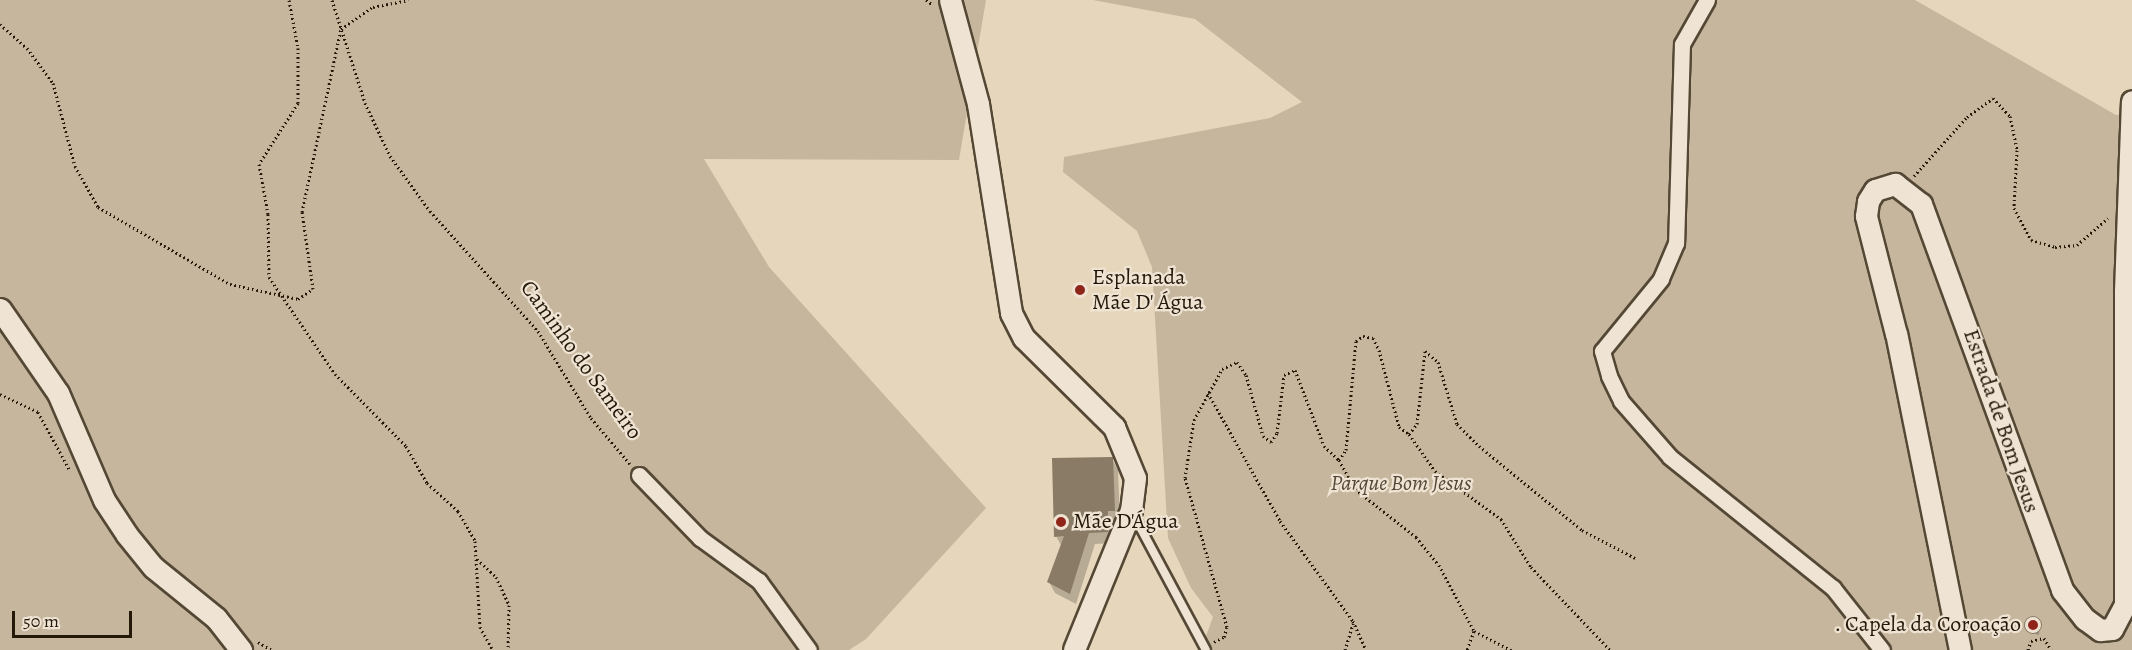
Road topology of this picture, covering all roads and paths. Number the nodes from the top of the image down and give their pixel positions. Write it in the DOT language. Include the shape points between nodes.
graph roads {
  1 [pos="288,0"];
  2 [pos="332,0"];
  3 [pos="408,0"];
  4 [pos="950,0"];
  5 [pos="1707,0"];
  6 [pos="0,24"];
  7 [pos="341,29"];
  8 [pos="2132,101"];
  9 [pos="2131,121"];
  10 [pos="1903,188"];
  11 [pos="2127,201"];
  12 [pos="282,299"];
  13 [pos="0,309"];
  14 [pos="1208,393"];
  15 [pos="0,394"];
  16 [pos="1409,434"];
  17 [pos="1339,460"];
  18 [pos="639,475"];
  19 [pos="72,477"];
  20 [pos="1131,510"];
  21 [pos="1635,558"];
  22 [pos="477,559"];
  23 [pos="1353,621"];
  24 [pos="1474,631"];
  25 [pos="1196,632"];
  26 [pos="241,650"];
  27 [pos="493,650"];
  28 [pos="508,650"];
  29 [pos="809,650"];
  30 [pos="1074,650"];
  31 [pos="1206,650"];
  32 [pos="1345,650"];
  33 [pos="1366,650"];
  34 [pos="1467,650"];
  35 [pos="1511,650"];
  36 [pos="1610,650"];
  37 [pos="1882,650"];
  38 [pos="1960,650"];
  39 [pos="2028,650"];
  40 [pos="2051,650"];
  1 -- 12 [label="path" via="298,48 298,103 290,122 262,154 258,174 268,214 268,271"];
  2 -- 7 [label="path, Caminho do Sameiro"];
  3 -- 7 [label="path" via="373,7"];
  4 -- 20 [label="main road" via="978,104 1011,313 1024,338 1114,427 1133,467"];
  5 -- 37 [label="street" via="1682,44 1676,243 1661,279 1612,334 1602,351 1604,360 1621,401 1670,457 1833,588"];
  6 -- 12 [label="path" via="27,48 53,83 75,166 98,207 230,284"];
  7 -- 12 [label="path" via="302,212 313,289 298,299"];
  7 -- 18 [label="path, Caminho do Sameiro" via="365,103 390,156 430,211 538,331 591,418"];
  8 -- 9 [label="main road, Estrada de Bom Jesus"];
  9 -- 11 [label="main road, Estrada de Bom Jesus"];
  10 -- 11 [label="path" via="1967,117 1994,98 2010,116 2017,150 2014,208 2031,240 2055,247 2077,245"];
  10 -- 11 [label="main road, Estrada de Bom Jesus" via="1921,204 1944,261 2062,590 2073,608 2100,630 2112,629 2125,605"];
  10 -- 38 [label="main road" via="1895,184 1875,190 1866,216 1896,334"];
  12 -- 22 [label="path" via="335,374 406,446 427,483 458,511 475,542"];
  13 -- 26 [label="main road" via="58,393 105,500 127,535 153,567 216,618"];
  14 -- 17 [label="path" via="1229,364 1242,366 1263,436 1271,442 1277,433 1284,375 1295,370 1324,446"];
  14 -- 23 [label="path" via="1280,520"];
  14 -- 25 [label="path" via="1187,446 1185,478 1194,525 1227,627 1224,637 1210,644"];
  15 -- 19 [label="path" via="38,412"];
  16 -- 17 [label="path" via="1394,416 1379,350 1373,338 1363,336 1356,342 1346,450"];
  16 -- 21 [label="path" via="1420,412 1425,351 1438,362 1457,424 1479,446 1582,530"];
  16 -- 36 [label="path" via="1435,471 1501,519 1531,567"];
  17 -- 24 [label="path" via="1355,489 1416,537 1439,565"];
  18 -- 29 [label="street, Caminho do Sameiro" via="700,538 759,581"];
  20 -- 25 [label="lane"];
  20 -- 30 [label="main road"];
  22 -- 27 [label="path" via="480,627"];
  22 -- 28 [label="path" via="496,577 508,605"];
  23 -- 32 [label="path"];
  23 -- 33 [label="path"];
  24 -- 34 [label="path"];
  24 -- 35 [label="path"];
  25 -- 31 [label="lane"];
  39 -- 40 [label="path" via="2031,641 2044,638"];
}
